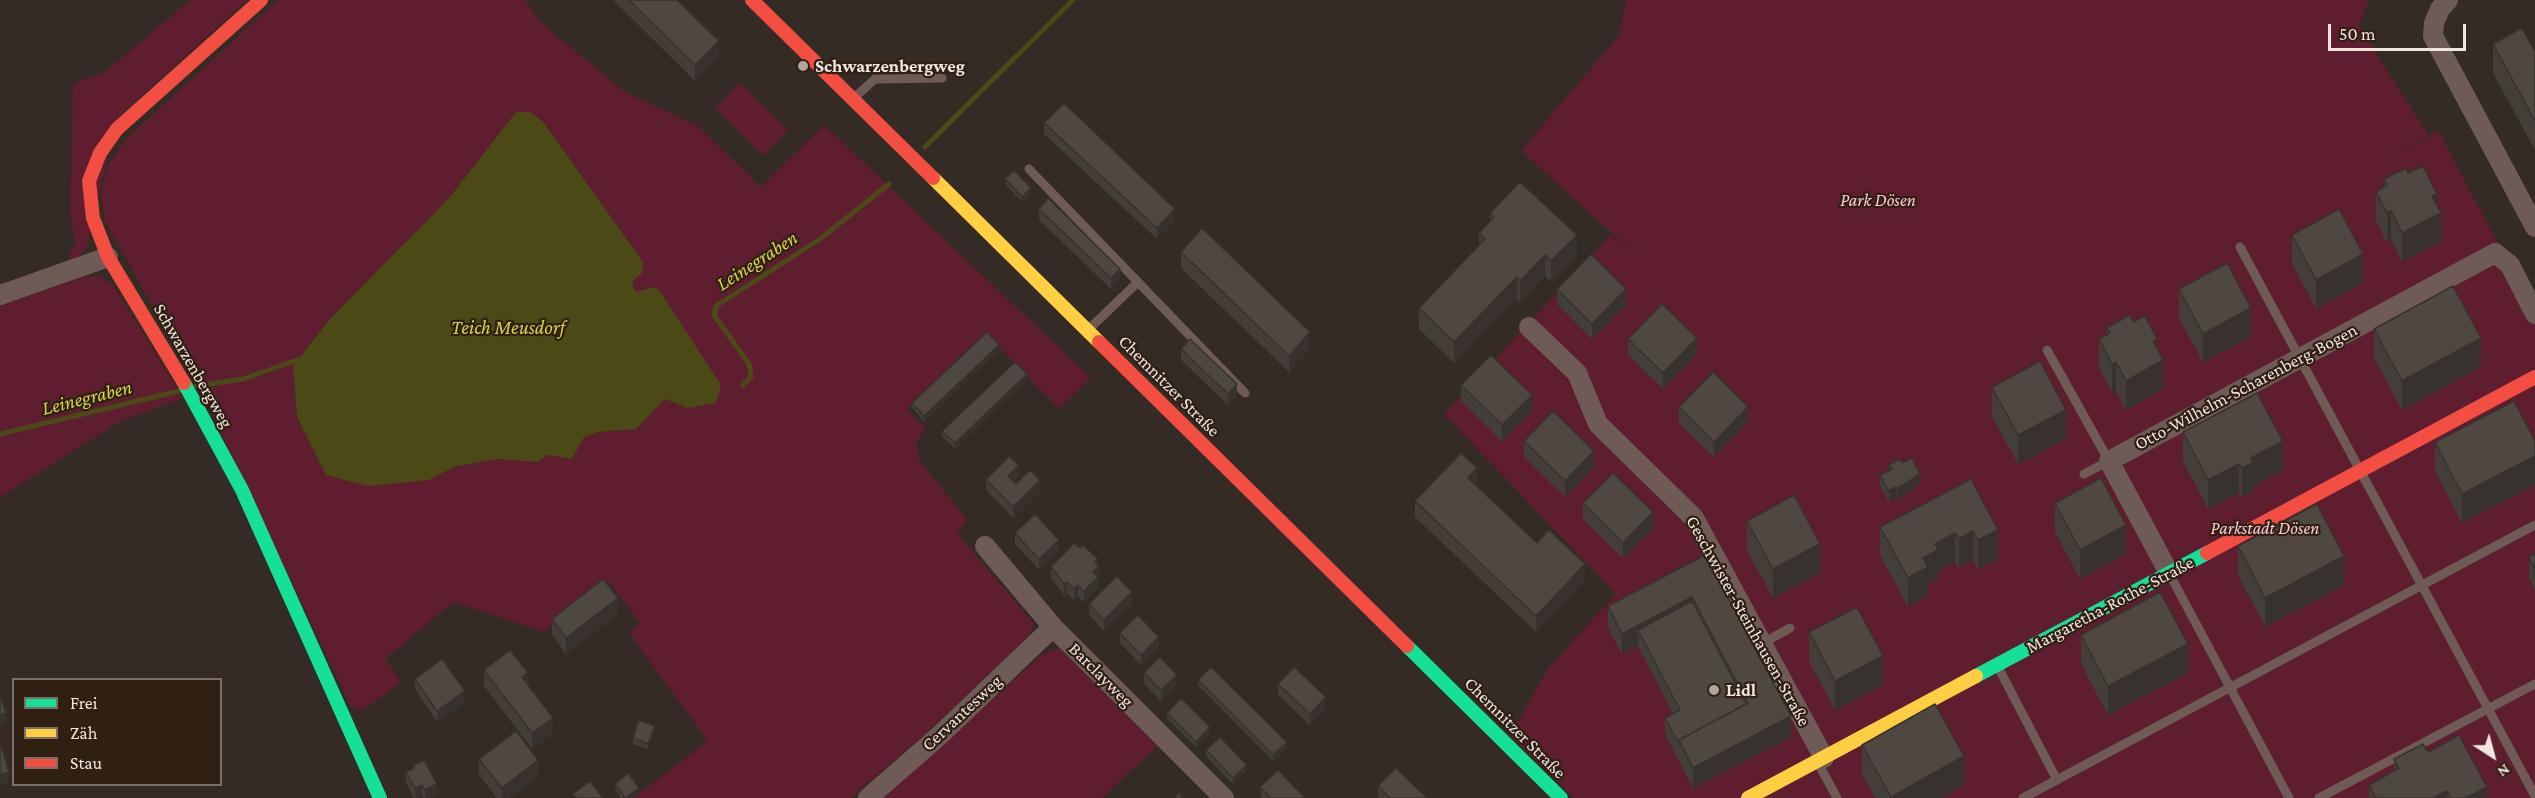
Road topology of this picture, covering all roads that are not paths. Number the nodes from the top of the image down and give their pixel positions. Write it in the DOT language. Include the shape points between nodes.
graph roads {
  1 [pos="261,0"];
  2 [pos="752,0"];
  3 [pos="2448,0"];
  4 [pos="942,78"];
  5 [pos="854,99"];
  6 [pos="1029,169"];
  7 [pos="2535,227"];
  8 [pos="2240,247"];
  9 [pos="108,257"];
  10 [pos="1138,282"];
  11 [pos="0,296"];
  12 [pos="2535,314"];
  13 [pos="1529,327"];
  14 [pos="1087,330"];
  15 [pos="2047,350"];
  16 [pos="2300,358"];
  17 [pos="2535,377"];
  18 [pos="1245,393"];
  19 [pos="2109,462"];
  20 [pos="2361,470"];
  21 [pos="2084,474"];
  22 [pos="2535,525"];
  23 [pos="985,546"];
  24 [pos="2169,573"];
  25 [pos="2422,585"];
  26 [pos="1053,627"];
  27 [pos="1790,628"];
  28 [pos="1763,643"];
  29 [pos="1997,665"];
  30 [pos="2535,684"];
  31 [pos="2230,688"];
  32 [pos="2488,709"];
  33 [pos="1820,759"];
  34 [pos="2057,780"];
  35 [pos="2535,796"];
  36 [pos="380,798"];
  37 [pos="868,798"];
  38 [pos="1224,798"];
  39 [pos="1561,798"];
  40 [pos="1748,798"];
  41 [pos="1837,798"];
  42 [pos="2023,798"];
  43 [pos="2289,798"];
  44 [pos="2319,798"];
  1 -- 9 [label="street, Schwarzenbergweg" via="117,129 100,153 89,181 93,218"];
  2 -- 5 [label="street, Chemnitzer Straße"];
  3 -- 7 [label="street" via="2434,23 2433,36"];
  4 -- 5 [label="lane" via="875,79"];
  5 -- 14 [label="street, Chemnitzer Straße"];
  6 -- 10 [label="lane"];
  8 -- 16 [label="lane"];
  9 -- 11 [label="street"];
  9 -- 36 [label="street, Schwarzenbergweg" via="224,454"];
  10 -- 14 [label="lane"];
  10 -- 18 [label="lane"];
  12 -- 16 [label="street, Otto-Wilhelm-Scharenberg-Bogen" via="2510,265 2495,253"];
  13 -- 28 [label="street, Geschwister-Steinhausen-Straße" via="1577,373 1598,424 1694,518"];
  14 -- 39 [label="street, Chemnitzer Straße"];
  15 -- 19 [label="lane"];
  16 -- 19 [label="street, Otto-Wilhelm-Scharenberg-Bogen"];
  16 -- 20 [label="lane"];
  17 -- 20 [label="street, Margaretha-Rothe-Straße"];
  19 -- 21 [label="lane"];
  19 -- 24 [label="street"];
  20 -- 24 [label="street, Margaretha-Rothe-Straße"];
  20 -- 25 [label="lane"];
  22 -- 25 [label="lane"];
  23 -- 26 [label="street, Barclayweg"];
  24 -- 29 [label="street, Margaretha-Rothe-Straße"];
  24 -- 31 [label="lane"];
  25 -- 31 [label="lane"];
  25 -- 32 [label="lane"];
  26 -- 37 [label="street, Cervantesweg"];
  26 -- 38 [label="street, Barclayweg"];
  27 -- 28 [label="lane"];
  28 -- 33 [label="street, Geschwister-Steinhausen-Straße"];
  29 -- 33 [label="street, Margaretha-Rothe-Straße"];
  29 -- 34 [label="lane"];
  30 -- 32 [label="lane"];
  31 -- 34 [label="lane"];
  31 -- 43 [label="lane"];
  32 -- 35 [label="lane"];
  32 -- 44 [label="lane"];
  33 -- 40 [label="street, Margaretha-Rothe-Straße"];
  33 -- 41 [label="lane"];
  34 -- 42 [label="lane"];
}
